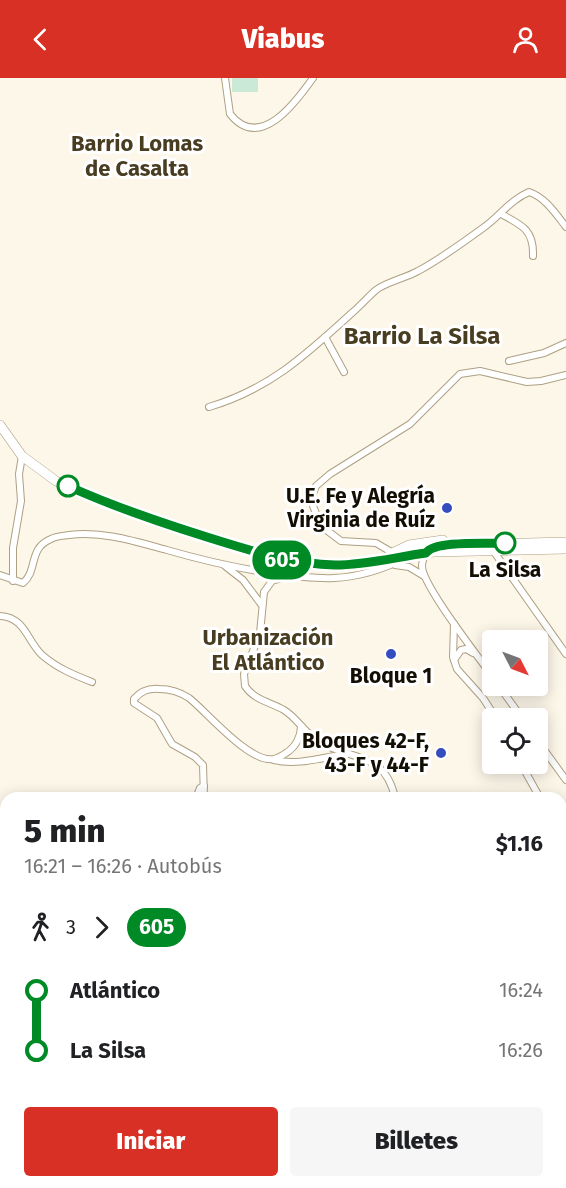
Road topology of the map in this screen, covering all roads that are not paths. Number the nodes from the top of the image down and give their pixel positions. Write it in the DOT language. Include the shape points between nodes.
graph roads {
  1 [pos="225,78"];
  2 [pos="313,78"];
  3 [pos="501,214"];
  4 [pos="566,227"];
  5 [pos="533,256"];
  6 [pos="325,337"];
  7 [pos="566,343"];
  8 [pos="509,361"];
  9 [pos="344,372"];
  10 [pos="566,375"];
  11 [pos="209,407"];
  12 [pos="0,425"];
  13 [pos="22,456"];
  14 [pos="436,540"];
  15 [pos="566,543"];
  16 [pos="477,544"];
  17 [pos="492,547"];
  18 [pos="566,549"];
  19 [pos="393,553"];
  20 [pos="426,553"];
  21 [pos="411,555"];
  22 [pos="378,561"];
  23 [pos="222,564"];
  24 [pos="391,565"];
  25 [pos="0,575"];
  26 [pos="301,576"];
  27 [pos="424,576"];
  28 [pos="13,581"];
  29 [pos="263,606"];
  30 [pos="0,616"];
  31 [pos="454,623"];
  32 [pos="566,654"];
  33 [pos="479,657"];
  34 [pos="453,661"];
  35 [pos="482,661"];
  36 [pos="92,682"];
  37 [pos="490,708"];
  38 [pos="301,726"];
  39 [pos="548,753"];
  40 [pos="354,754"];
  41 [pos="273,759"];
  42 [pos="563,770"];
  43 [pos="527,774"];
  44 [pos="566,780"];
  45 [pos="204,786"];
  46 [pos="199,792"];
  47 [pos="204,792"];
  48 [pos="393,792"];
  49 [pos="537,792"];
  1 -- 2 [label="street" via="230,114 244,126 258,128 273,122"];
  3 -- 4 [label="street" via="519,196 529,192 539,196"];
  3 -- 5 [label="street" via="527,231"];
  3 -- 6 [label="street" via="435,261 377,289"];
  6 -- 9 [label="street"];
  6 -- 11 [label="street" via="265,384"];
  7 -- 8 [label="street"];
  10 -- 19 [label="street" via="527,382 480,371 460,374 410,424 316,486 312,503 325,529 341,541 376,543"];
  12 -- 13 [label="main road"];
  13 -- 22 [label="main road" via="56,481 101,501 246,551 308,563"];
  13 -- 28 [label="street"];
  14 -- 16 [label="main road" via="468,540"];
  14 -- 19 [label="main road" via="409,545"];
  14 -- 21 [label="main road"];
  15 -- 17 [label="main road"];
  16 -- 17 [label="main road"];
  16 -- 20 [label="main road" via="440,546"];
  17 -- 18 [label="main road"];
  17 -- 20 [label="main road"];
  17 -- 32 [label="street"];
  19 -- 22 [label="main road"];
  20 -- 21 [label="main road"];
  20 -- 27 [label="street" via="422,564"];
  21 -- 22 [label="main road"];
  21 -- 24 [label="street"];
  23 -- 26 [label="street"];
  23 -- 28 [label="street" via="122,537 82,533 43,543 27,580"];
  23 -- 29 [label="street" via="243,580"];
  24 -- 26 [label="street" via="342,578"];
  24 -- 27 [label="street" via="409,567"];
  25 -- 28 [label="street"];
  26 -- 29 [label="street" via="268,584"];
  27 -- 31 [label="street"];
  29 -- 38 [label="street" via="259,639 244,674 245,686 254,696 287,712"];
  30 -- 36 [label="street" via="19,623 50,661"];
  31 -- 33 [label="street"];
  31 -- 34 [label="street"];
  33 -- 34 [label="street" via="463,649"];
  33 -- 35 [label="street"];
  34 -- 37 [label="street"];
  38 -- 40 [label="street" via="322,743"];
  38 -- 41 [label="street" via="296,744"];
  39 -- 42 [label="street"];
  40 -- 41 [label="street" via="285,762"];
  40 -- 48 [label="street" via="383,772"];
  41 -- 45 [label="street" via="247,749 180,693 142,691 134,703 157,718 172,744 199,760 204,770"];
  42 -- 44 [label="street"];
  43 -- 49 [label="street"];
  45 -- 46 [label="street"];
  45 -- 47 [label="street"];
}
